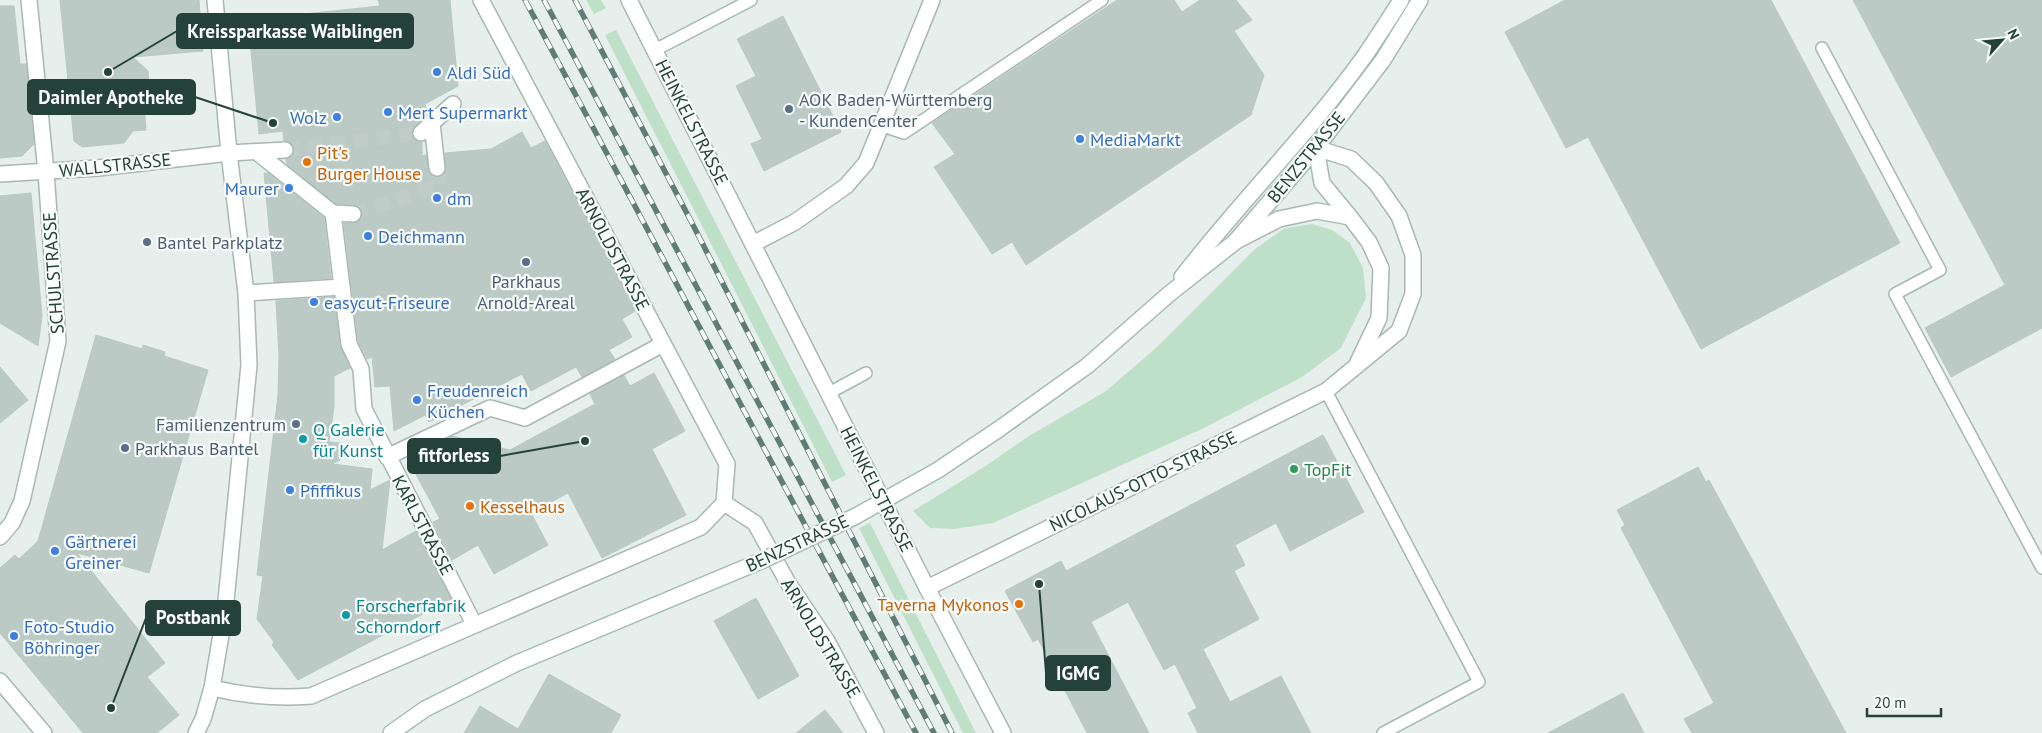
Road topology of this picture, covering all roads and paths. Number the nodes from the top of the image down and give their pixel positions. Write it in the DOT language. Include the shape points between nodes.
graph roads {
  1 [pos="29,0"];
  2 [pos="215,0"];
  3 [pos="481,0"];
  4 [pos="629,0"];
  5 [pos="751,0"];
  6 [pos="932,0"];
  7 [pos="1102,0"];
  8 [pos="1401,0"];
  9 [pos="1420,0"];
  10 [pos="1822,48"];
  11 [pos="655,50"];
  12 [pos="453,104"];
  13 [pos="883,126"];
  14 [pos="1316,148"];
  15 [pos="285,150"];
  16 [pos="258,152"];
  17 [pos="229,153"];
  18 [pos="437,168"];
  19 [pos="46,172"];
  20 [pos="0,174"];
  21 [pos="334,213"];
  22 [pos="353,214"];
  23 [pos="1350,217"];
  24 [pos="1235,242"];
  25 [pos="754,244"];
  26 [pos="342,287"];
  27 [pos="246,293"];
  28 [pos="1169,294"];
  29 [pos="663,344"];
  30 [pos="1356,367"];
  31 [pos="866,373"];
  32 [pos="1326,391"];
  33 [pos="829,393"];
  34 [pos="387,457"];
  35 [pos="724,503"];
  36 [pos="0,537"];
  37 [pos="2042,568"];
  38 [pos="927,588"];
  39 [pos="474,624"];
  40 [pos="0,681"];
  41 [pos="212,688"];
  42 [pos="44,733"];
  43 [pos="196,733"];
  44 [pos="391,733"];
  45 [pos="876,733"];
  46 [pos="1003,733"];
  47 [pos="1383,733"];
  1 -- 19 [label="street, SCHULSTRASSE"];
  2 -- 17 [label="street"];
  3 -- 29 [label="street, ARNOLDSTRASSE"];
  4 -- 11 [label="street, HEINKELSTRASSE"];
  5 -- 11 [label="lane"];
  6 -- 13 [label="street"];
  7 -- 13 [label="lane" via="904,133"];
  8 -- 28 [label="street, BENZSTRASSE" via="1359,62"];
  9 -- 14 [label="street, BENZSTRASSE" via="1383,60"];
  10 -- 37 [label="lane" via="1940,270 1896,294"];
  11 -- 25 [label="street, HEINKELSTRASSE"];
  12 -- 18 [label="street" via="427,128"];
  13 -- 25 [label="street" via="866,162 846,186 795,222"];
  14 -- 23 [label="street, NICOLAUS-OTTO-STRASSE" via="1322,183"];
  14 -- 24 [label="street, BENZSTRASSE"];
  14 -- 30 [label="street, NICOLAUS-OTTO-STRASSE" via="1351,159 1376,183 1399,216 1413,256 1413,294 1399,331"];
  15 -- 16 [label="street, WALLSTRASSE"];
  16 -- 17 [label="street, WALLSTRASSE"];
  16 -- 21 [label="street"];
  17 -- 19 [label="street, WALLSTRASSE"];
  17 -- 27 [label="street"];
  19 -- 20 [label="street, WALLSTRASSE"];
  19 -- 36 [label="street, SCHULSTRASSE" via="58,341 22,501 12,523"];
  21 -- 22 [label="street"];
  21 -- 26 [label="street, KARLSTRASSE"];
  23 -- 24 [label="street" via="1317,210 1279,219"];
  23 -- 30 [label="street, NICOLAUS-OTTO-STRASSE" via="1370,242 1381,268 1379,318"];
  24 -- 28 [label="street, BENZSTRASSE"];
  25 -- 33 [label="street, HEINKELSTRASSE"];
  26 -- 27 [label="street"];
  26 -- 34 [label="street, KARLSTRASSE" via="349,344 361,369 364,409"];
  27 -- 41 [label="street" via="248,365 243,439 225,611"];
  28 -- 44 [label="street, BENZSTRASSE, bridge" via="1088,366 938,470 856,516 761,561 517,663 425,709"];
  29 -- 34 [label="street" via="525,418 490,408"];
  29 -- 35 [label="street, ARNOLDSTRASSE" via="727,464"];
  30 -- 32 [label="street, NICOLAUS-OTTO-STRASSE"];
  31 -- 33 [label="lane"];
  32 -- 38 [label="street, NICOLAUS-OTTO-STRASSE"];
  32 -- 47 [label="lane" via="1479,682"];
  33 -- 38 [label="street, HEINKELSTRASSE"];
  34 -- 39 [label="street, KARLSTRASSE"];
  35 -- 39 [label="street" via="701,527"];
  35 -- 45 [label="street, ARNOLDSTRASSE" via="755,523 788,582 827,641"];
  38 -- 46 [label="street, HEINKELSTRASSE"];
  39 -- 41 [label="street" via="311,696 281,699"];
  40 -- 42 [label="street"];
  41 -- 43 [label="street"];
}
